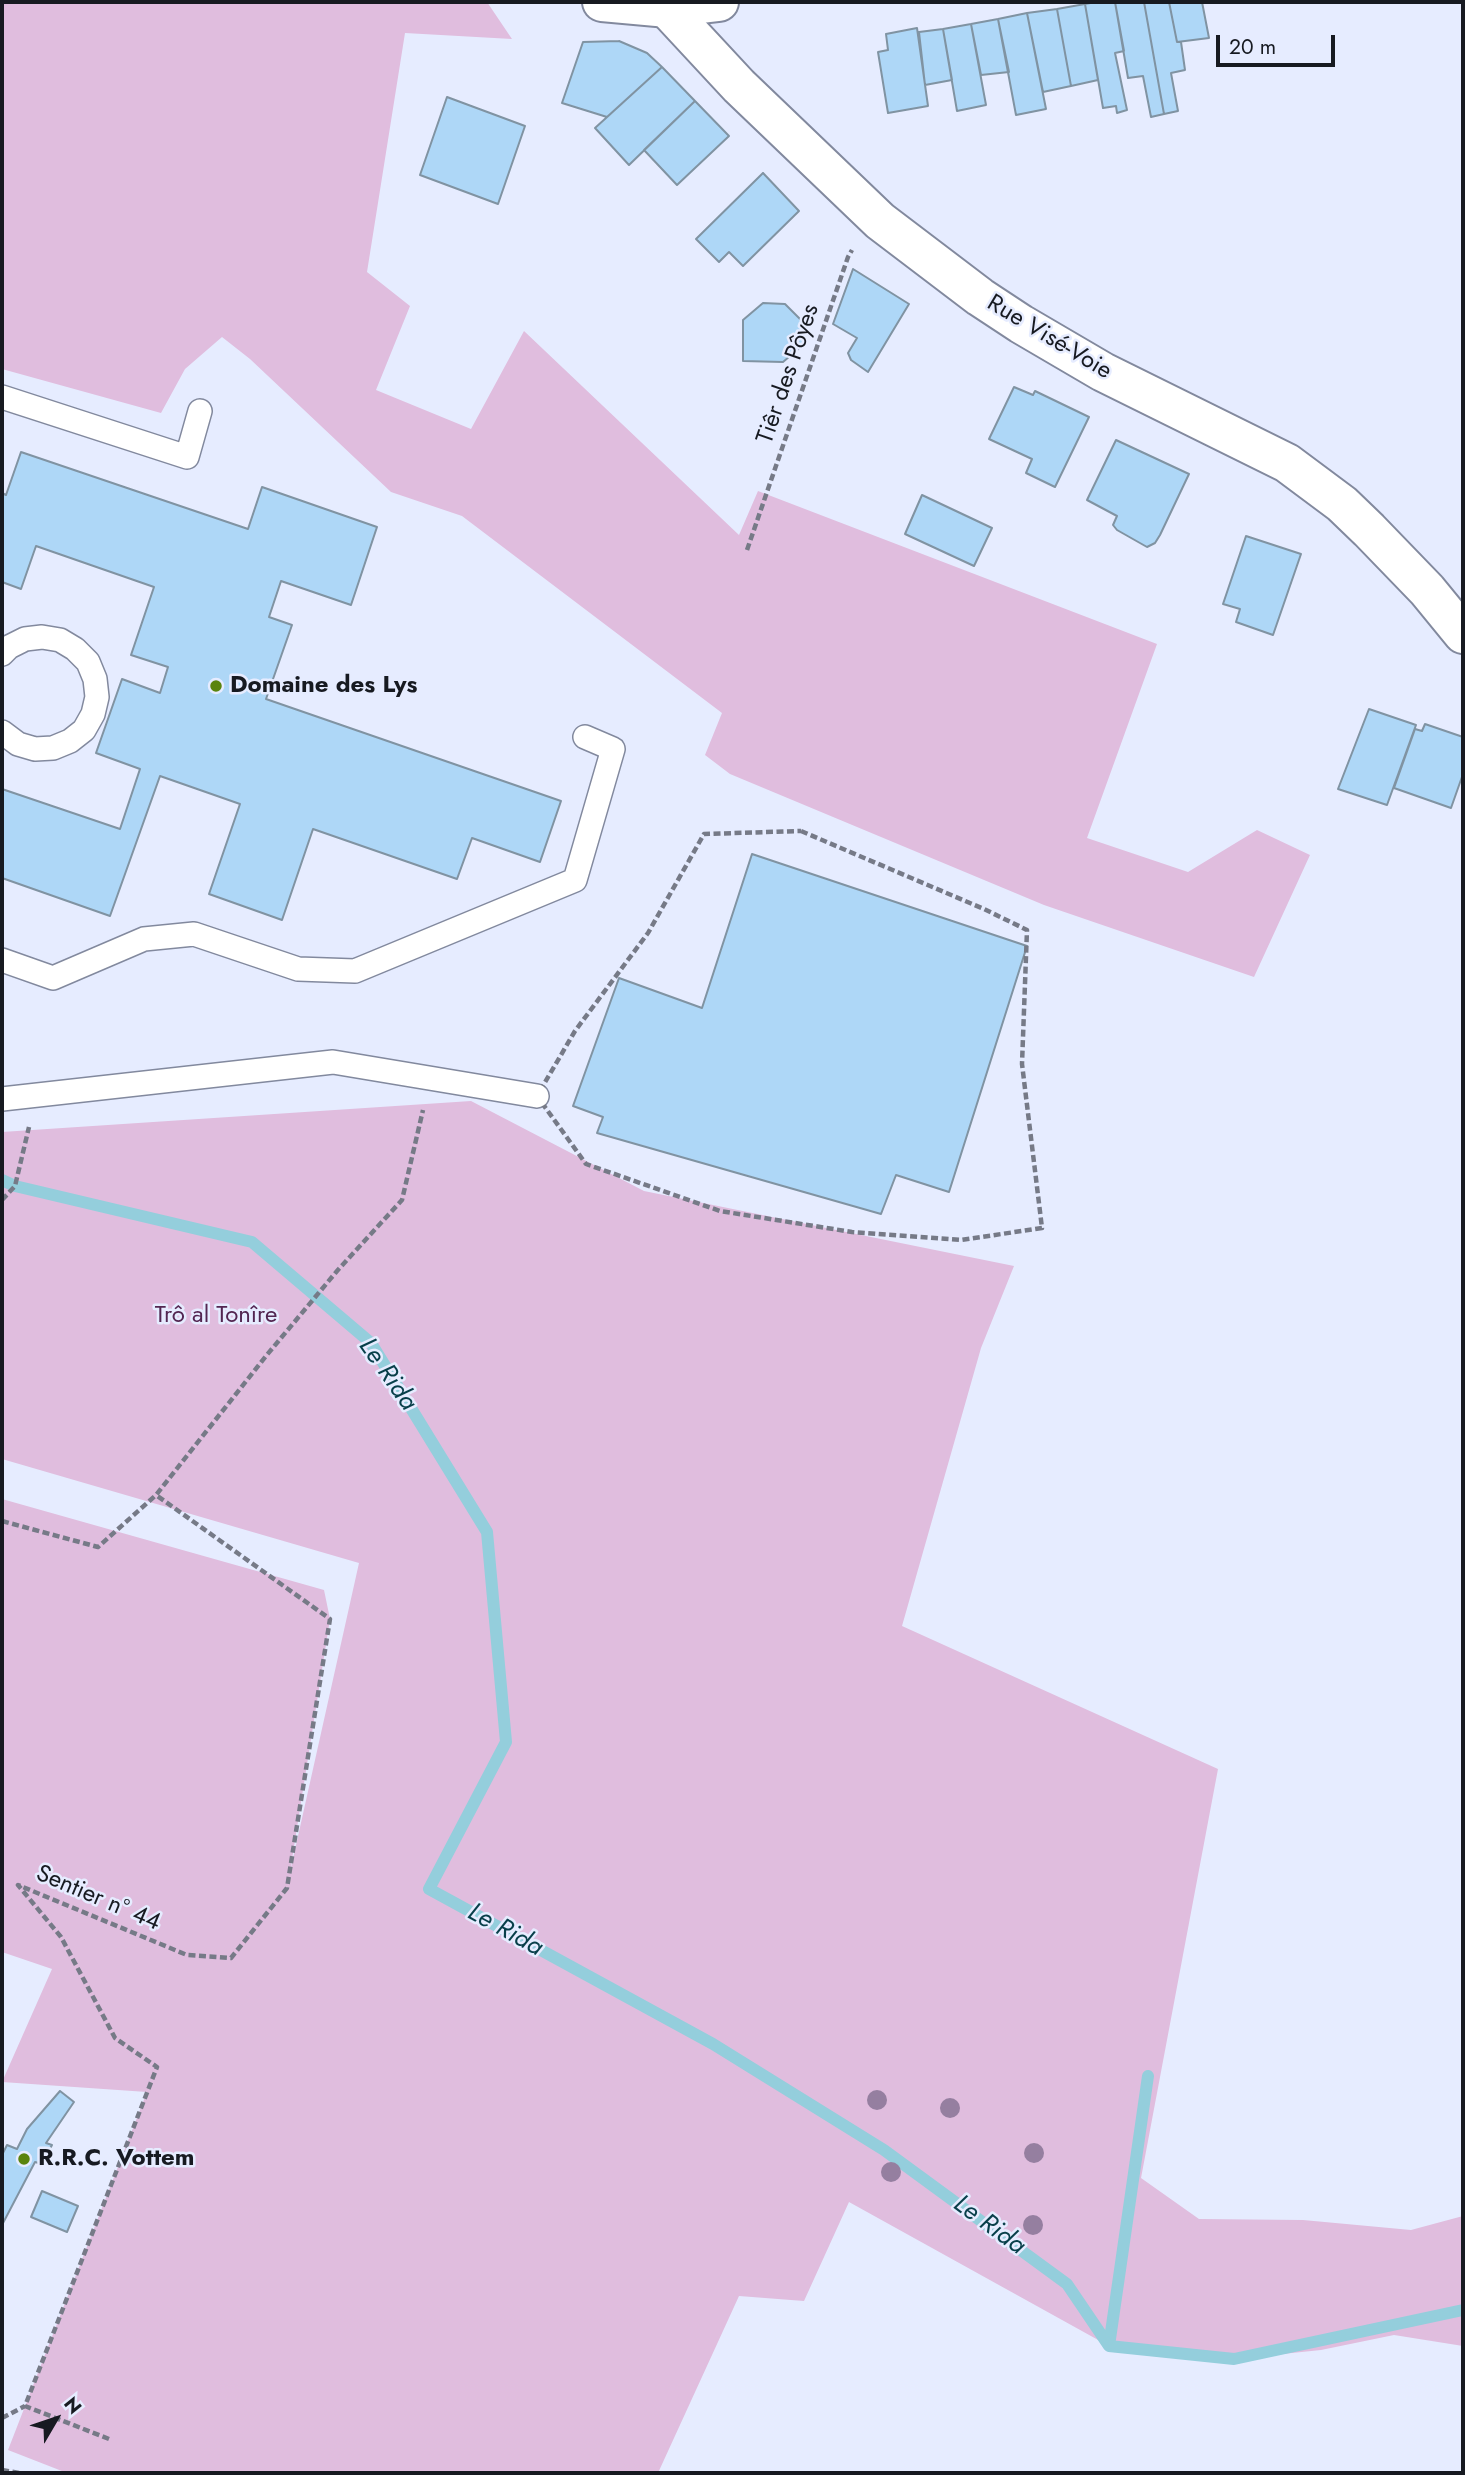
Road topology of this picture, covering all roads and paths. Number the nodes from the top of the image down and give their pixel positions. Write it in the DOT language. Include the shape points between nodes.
graph roads {
  1 [pos="603,2"];
  2 [pos="719,2"];
  3 [pos="665,5"];
  4 [pos="874,216"];
  5 [pos="2,397"];
  6 [pos="200,411"];
  7 [pos="747,550"];
  8 [pos="1463,634"];
  9 [pos="2,654"];
  10 [pos="2,732"];
  11 [pos="585,737"];
  12 [pos="2,960"];
  13 [pos="430,1078"];
  14 [pos="37,1095"];
  15 [pos="537,1097"];
  16 [pos="2,1099"];
  17 [pos="2,1200"];
  18 [pos="156,1495"];
  19 [pos="2,1521"];
  20 [pos="25,2406"];
  21 [pos="2,2418"];
  22 [pos="109,2439"];
  23 [pos="2,2470"];
  24 [pos="19,2473"];
  1 -- 3 [label="street"];
  2 -- 3 [label="street"];
  3 -- 4 [label="street, Rue Visé-Voie" via="739,86"];
  4 -- 7 [label="path, Tiêr des Pôyes" via="848,257"];
  4 -- 8 [label="street, Rue Visé-Voie" via="1021,324 1103,372 1287,463 1369,530"];
  5 -- 6 [label="lane" via="187,457"];
  9 -- 10 [label="lane" via="25,639 60,640 88,662 97,697 84,730 62,745 35,749"];
  11 -- 12 [label="lane" via="613,749 575,880 355,971 298,969 194,934 144,939 53,978"];
  13 -- 14 [label="lane" via="333,1062"];
  13 -- 15 [label="lane"];
  13 -- 18 [label="path" via="402,1200 266,1356"];
  14 -- 16 [label="lane"];
  14 -- 17 [label="path" via="15,1186"];
  15 -- 15 [label="path" via="575,1031 648,933 704,834 800,831 1027,930 1022,1064 1042,1227 961,1240 852,1232 720,1211 586,1164"];
  18 -- 19 [label="path" via="98,1547"];
  18 -- 20 [label="path, Sentier n° 44" via="330,1619 287,1888 231,1958 187,1955 18,1885 61,1937 115,2038 157,2067"];
  20 -- 21 [label="path"];
  20 -- 22 [label="path"];
  23 -- 24 [label="path"];
}
